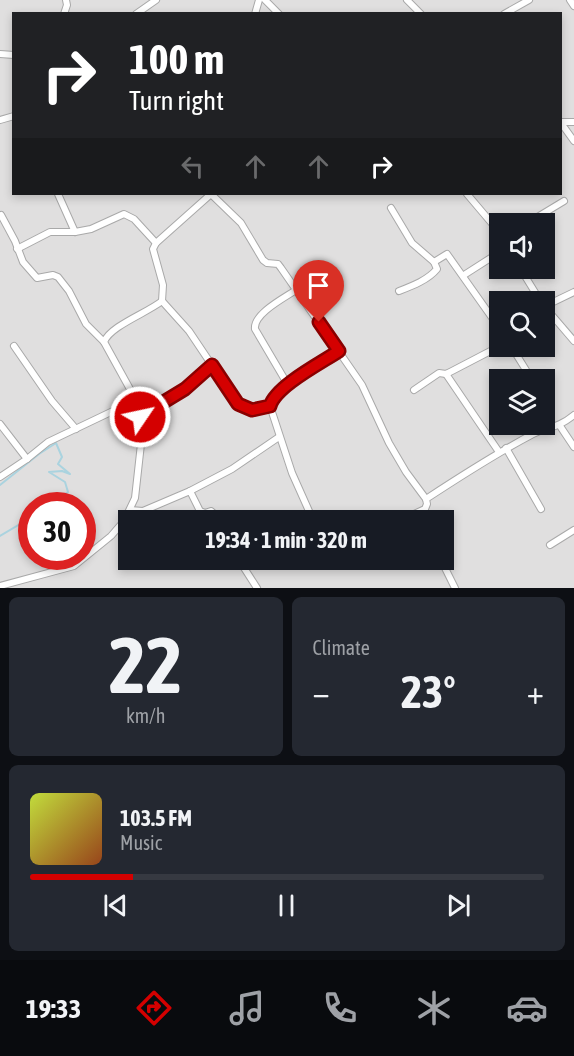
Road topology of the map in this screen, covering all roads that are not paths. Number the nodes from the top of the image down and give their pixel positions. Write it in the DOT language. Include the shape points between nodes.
graph roads {
  1 [pos="66,0"];
  2 [pos="156,0"];
  3 [pos="265,0"];
  4 [pos="407,0"];
  5 [pos="529,0"];
  6 [pos="570,0"];
  7 [pos="574,6"];
  8 [pos="68,12"];
  9 [pos="139,12"];
  10 [pos="277,12"];
  11 [pos="419,12"];
  12 [pos="508,12"];
  13 [pos="562,124"];
  14 [pos="574,141"];
  15 [pos="58,195"];
  16 [pos="210,195"];
  17 [pos="212,195"];
  18 [pos="468,195"];
  19 [pos="564,201"];
  20 [pos="391,208"];
  21 [pos="544,213"];
  22 [pos="1,215"];
  23 [pos="489,220"];
  24 [pos="75,232"];
  25 [pos="156,243"];
  26 [pos="17,249"];
  27 [pos="489,259"];
  28 [pos="434,262"];
  29 [pos="464,275"];
  30 [pos="296,290"];
  31 [pos="399,291"];
  32 [pos="574,292"];
  33 [pos="162,301"];
  34 [pos="555,301"];
  35 [pos="489,312"];
  36 [pos="555,318"];
  37 [pos="574,341"];
  38 [pos="104,342"];
  39 [pos="14,346"];
  40 [pos="339,351"];
  41 [pos="489,352"];
  42 [pos="212,365"];
  43 [pos="446,374"];
  44 [pos="288,385"];
  45 [pos="414,390"];
  46 [pos="136,400"];
  47 [pos="270,406"];
  48 [pos="574,415"];
  49 [pos="0,424"];
  50 [pos="141,424"];
  51 [pos="560,426"];
  52 [pos="76,429"];
  53 [pos="279,437"];
  54 [pos="574,447"];
  55 [pos="506,448"];
  56 [pos="499,452"];
  57 [pos="27,459"];
  58 [pos="0,477"];
  59 [pos="190,491"];
  60 [pos="426,499"];
  61 [pos="541,509"];
  62 [pos="130,510"];
  63 [pos="145,510"];
  64 [pos="200,510"];
  65 [pos="309,510"];
  66 [pos="422,510"];
  67 [pos="118,526"];
  68 [pos="574,530"];
  69 [pos="550,544"];
  70 [pos="245,570"];
  71 [pos="446,570"];
  72 [pos="0,586"];
  73 [pos="257,588"];
  74 [pos="455,588"];
  1 -- 8 [label="street"];
  2 -- 9 [label="street"];
  3 -- 10 [label="street"];
  4 -- 11 [label="street"];
  5 -- 12 [label="street"];
  6 -- 7 [label="street"];
  13 -- 14 [label="street"];
  15 -- 24 [label="street"];
  16 -- 25 [label="street"];
  17 -- 30 [label="street" via="241,223 263,260 278,264"];
  18 -- 23 [label="street"];
  19 -- 21 [label="street"];
  20 -- 28 [label="street" via="412,243"];
  22 -- 26 [label="street"];
  24 -- 25 [label="street" via="124,214 134,219"];
  24 -- 26 [label="street" via="50,232"];
  25 -- 33 [label="street" via="153,249 163,285"];
  26 -- 38 [label="street" via="35,276 58,277 86,324"];
  27 -- 29 [label="street"];
  28 -- 29 [label="street" via="447,254"];
  28 -- 31 [label="street" via="434,272"];
  29 -- 35 [label="street"];
  30 -- 40 [label="street"];
  30 -- 44 [label="street" via="266,310 254,325"];
  32 -- 34 [label="street"];
  33 -- 38 [label="street" via="114,330"];
  33 -- 42 [label="street"];
  36 -- 37 [label="street"];
  38 -- 46 [label="street"];
  39 -- 52 [label="street"];
  40 -- 44 [label="street"];
  40 -- 60 [label="street" via="362,385 389,444"];
  41 -- 43 [label="street"];
  42 -- 47 [label="street" via="238,404 252,410"];
  42 -- 50 [label="street" via="185,389 157,406"];
  43 -- 45 [label="street" via="439,373"];
  43 -- 56 [label="street"];
  44 -- 47 [label="street"];
  46 -- 50 [label="street"];
  46 -- 52 [label="street"];
  47 -- 53 [label="street"];
  48 -- 51 [label="street"];
  49 -- 57 [label="street"];
  50 -- 62 [label="street" via="135,498"];
  51 -- 54 [label="street"];
  51 -- 55 [label="street" via="536,432"];
  52 -- 57 [label="street" via="48,442"];
  53 -- 59 [label="street"];
  53 -- 65 [label="street"];
  55 -- 56 [label="street"];
  55 -- 61 [label="street"];
  56 -- 60 [label="street"];
  57 -- 58 [label="street"];
  59 -- 63 [label="street"];
  59 -- 64 [label="street"];
  60 -- 66 [label="street" via="427,507"];
  67 -- 72 [label="street" via="74,566"];
  68 -- 69 [label="street"];
  70 -- 73 [label="street"];
  71 -- 74 [label="street"];
}
